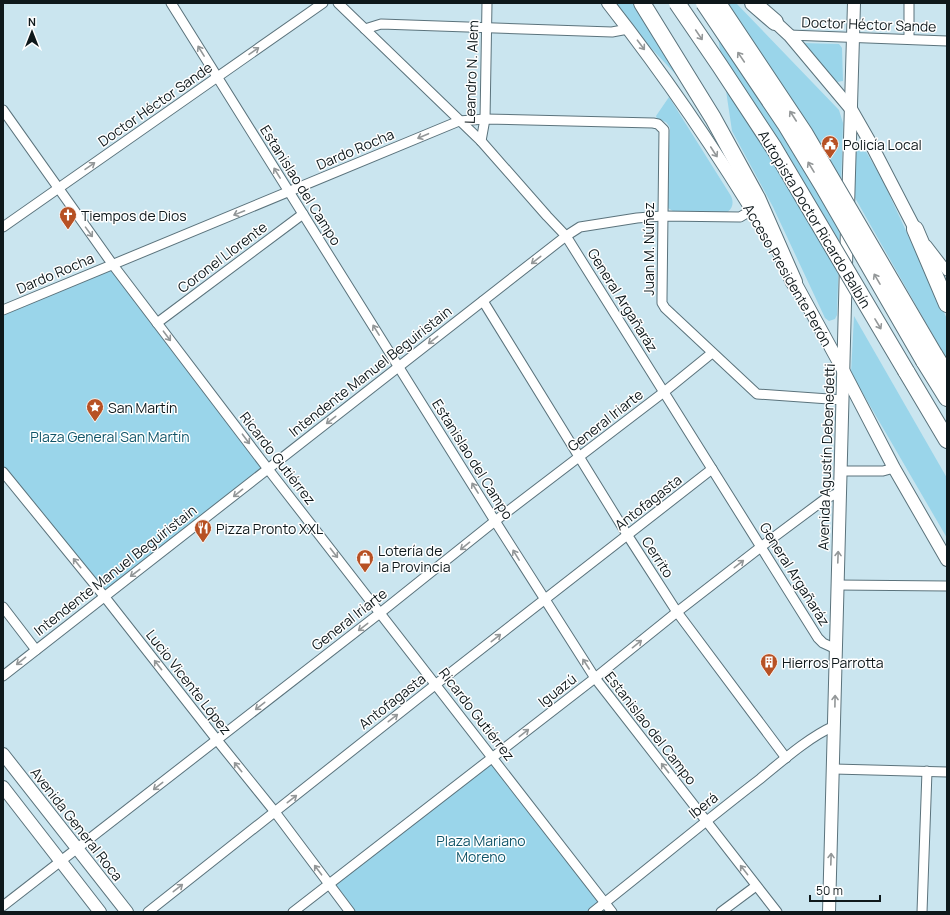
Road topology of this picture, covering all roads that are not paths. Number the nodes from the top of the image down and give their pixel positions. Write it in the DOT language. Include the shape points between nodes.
graph roads {
  1 [pos="171,3"];
  2 [pos="323,3"];
  3 [pos="338,3"];
  4 [pos="487,3"];
  5 [pos="608,3"];
  6 [pos="642,3"];
  7 [pos="677,3"];
  8 [pos="704,3"];
  9 [pos="718,3"];
  10 [pos="753,3"];
  11 [pos="760,3"];
  12 [pos="854,3"];
  13 [pos="909,3"];
  14 [pos="775,22"];
  15 [pos="365,29"];
  16 [pos="487,29"];
  17 [pos="628,29"];
  18 [pos="790,36"];
  19 [pos="853,37"];
  20 [pos="909,39"];
  21 [pos="947,40"];
  22 [pos="217,77"];
  23 [pos="850,109"];
  24 [pos="3,110"];
  25 [pos="485,119"];
  26 [pos="459,121"];
  27 [pos="664,130"];
  28 [pos="481,142"];
  29 [pos="59,189"];
  30 [pos="289,192"];
  31 [pos="752,210"];
  32 [pos="303,214"];
  33 [pos="662,216"];
  34 [pos="3,227"];
  35 [pos="915,229"];
  36 [pos="566,236"];
  37 [pos="113,265"];
  38 [pos="947,271"];
  39 [pos="794,282"];
  40 [pos="483,301"];
  41 [pos="947,304"];
  42 [pos="3,310"];
  43 [pos="157,323"];
  44 [pos="712,353"];
  45 [pos="929,358"];
  46 [pos="399,366"];
  47 [pos="844,370"];
  48 [pos="947,375"];
  49 [pos="664,392"];
  50 [pos="947,398"];
  51 [pos="843,400"];
  52 [pos="947,440"];
  53 [pos="579,457"];
  54 [pos="894,468"];
  55 [pos="268,469"];
  56 [pos="712,469"];
  57 [pos="841,471"];
  58 [pos="3,472"];
  59 [pos="840,492"];
  60 [pos="495,522"];
  61 [pos="628,536"];
  62 [pos="762,546"];
  63 [pos="947,560"];
  64 [pos="837,585"];
  65 [pos="947,586"];
  66 [pos="104,596"];
  67 [pos="545,600"];
  68 [pos="3,607"];
  69 [pos="677,612"];
  70 [pos="380,613"];
  71 [pos="836,649"];
  72 [pos="36,650"];
  73 [pos="3,676"];
  74 [pos="595,678"];
  75 [pos="435,685"];
  76 [pos="834,726"];
  77 [pos="217,740"];
  78 [pos="3,754"];
  79 [pos="493,757"];
  80 [pos="786,758"];
  81 [pos="834,768"];
  82 [pos="928,771"];
  83 [pos="947,772"];
  84 [pos="5,793"];
  85 [pos="275,812"];
  86 [pos="706,821"];
  87 [pos="77,849"];
  88 [pos="60,862"];
  89 [pos="329,884"];
  90 [pos="756,886"];
  91 [pos="605,903"];
  92 [pos="3,906"];
  93 [pos="100,912"];
  94 [pos="127,912"];
  95 [pos="148,912"];
  96 [pos="293,912"];
  97 [pos="350,912"];
  98 [pos="593,912"];
  99 [pos="612,912"];
  100 [pos="721,912"];
  101 [pos="777,912"];
  102 [pos="829,912"];
  103 [pos="922,912"];
  22 -- 1 [label="street, Estanislao del Campo, one-way"];
  22 -- 2 [label="street, Doctor Héctor Sande, one-way"];
  3 -- 15 [label="street, General Argañaráz"];
  4 -- 16 [label="street, Leandro N. Alem"];
  5 -- 17 [label="main road, Acceso Presidente Perón"];
  6 -- 39 [label="highway" via="713,118 757,198"];
  7 -- 52 [label="highway, Autopista Doctor Ricardo Balbín, one-way, bridge" via="774,148"];
  45 -- 8 [label="highway, Autopista Doctor Ricardo Balbín, one-way, bridge" via="786,125"];
  45 -- 9 [label="highway, one-way, bridge" via="805,134"];
  10 -- 14 [label="highway"];
  11 -- 14 [label="street"];
  12 -- 19 [label="main road, Avenida Agustín Debenedetti"];
  13 -- 20 [label="street"];
  14 -- 18 [label="main road"];
  15 -- 16 [label="street" via="381,24"];
  15 -- 26 [label="street, General Argañaráz"];
  16 -- 17 [label="street" via="612,32"];
  16 -- 25 [label="street, Leandro N. Alem"];
  17 -- 31 [label="main road, Acceso Presidente Perón, one-way" via="671,87"];
  18 -- 19 [label="street, Doctor Héctor Sande"];
  18 -- 23 [label="main road"];
  19 -- 20 [label="street, Doctor Héctor Sande"];
  19 -- 23 [label="main road, Avenida Agustín Debenedetti"];
  20 -- 21 [label="street, Doctor Héctor Sande"];
  29 -- 22 [label="street, Doctor Héctor Sande, one-way"];
  30 -- 22 [label="street, Estanislao del Campo, one-way"];
  23 -- 35 [label="main road"];
  23 -- 47 [label="main road, Avenida Agustín Debenedetti"];
  24 -- 29 [label="street, Ricardo Gutiérrez"];
  25 -- 26 [label="street, Dardo Rocha"];
  25 -- 27 [label="street, Dardo Rocha" via="652,123 658,124"];
  25 -- 28 [label="street, Leandro N. Alem"];
  26 -- 28 [label="street, General Argañaráz"];
  26 -- 30 [label="street, Dardo Rocha, one-way"];
  27 -- 33 [label="street, Juan M. Núñez"];
  28 -- 36 [label="street, General Argañaráz"];
  29 -- 34 [label="street, Doctor Héctor Sande"];
  29 -- 37 [label="street, Ricardo Gutiérrez, one-way"];
  30 -- 32 [label="street, Estanislao del Campo"];
  30 -- 37 [label="street, Dardo Rocha, one-way"];
  31 -- 33 [label="street, Intendente Manuel Beguiristain" via="740,217 732,218"];
  31 -- 39 [label="main road, Acceso Presidente Perón"];
  32 -- 43 [label="street, Coronel Llorente"];
  46 -- 32 [label="street, Estanislao del Campo, one-way"];
  33 -- 36 [label="street, Intendente Manuel Beguiristain" via="589,225 580,227"];
  33 -- 44 [label="street, Juan M. Núñez" via="662,303"];
  35 -- 38 [label="street"];
  35 -- 41 [label="highway"];
  36 -- 40 [label="street, Intendente Manuel Beguiristain, one-way"];
  36 -- 49 [label="street, General Argañaráz"];
  37 -- 42 [label="street, Dardo Rocha"];
  37 -- 43 [label="street, Ricardo Gutiérrez"];
  39 -- 47 [label="main road, Acceso Presidente Perón"];
  40 -- 46 [label="street, Intendente Manuel Beguiristain, one-way"];
  40 -- 53 [label="street, Cerrito"];
  43 -- 55 [label="street, Ricardo Gutiérrez, one-way"];
  44 -- 49 [label="street, General Iriarte"];
  44 -- 51 [label="street, Juan M. Núñez" via="757,394"];
  45 -- 48 [label="highway"];
  45 -- 50 [label="highway, Autopista Doctor Ricardo Balbín"];
  46 -- 55 [label="street, Intendente Manuel Beguiristain, one-way"];
  60 -- 46 [label="street, Estanislao del Campo, one-way"];
  47 -- 51 [label="main road, Avenida Agustín Debenedetti"];
  47 -- 54 [label="main road, Acceso Presidente Perón"];
  49 -- 53 [label="street, General Iriarte"];
  49 -- 56 [label="street, General Argañaráz"];
  51 -- 57 [label="main road, Avenida Agustín Debenedetti"];
  53 -- 60 [label="street, General Iriarte"];
  53 -- 61 [label="street, Cerrito"];
  54 -- 57 [label="street" via="883,471"];
  54 -- 63 [label="main road, Acceso Presidente Perón"];
  55 -- 66 [label="street, Intendente Manuel Beguiristain, one-way"];
  55 -- 70 [label="street, Ricardo Gutiérrez, one-way"];
  56 -- 61 [label="street, Antofagasta"];
  56 -- 62 [label="street, General Argañaráz"];
  57 -- 59 [label="main road, Avenida Agustín Debenedetti"];
  66 -- 58 [label="street, Lucio Vicente López, one-way"];
  59 -- 62 [label="street, Iguazú" via="825,499"];
  64 -- 59 [label="main road, Avenida Agustín Debenedetti, one-way"];
  67 -- 60 [label="street, Estanislao del Campo, one-way"];
  60 -- 70 [label="street, General Iriarte, one-way"];
  61 -- 67 [label="street, Antofagasta"];
  61 -- 69 [label="street, Cerrito"];
  69 -- 62 [label="street, Iguazú, one-way"];
  62 -- 71 [label="street, General Argañaráz" via="818,638"];
  64 -- 65 [label="street"];
  64 -- 71 [label="main road, Avenida Agustín Debenedetti"];
  66 -- 72 [label="street, Intendente Manuel Beguiristain"];
  77 -- 66 [label="street, Lucio Vicente López, one-way"];
  74 -- 67 [label="street, Estanislao del Campo, one-way"];
  75 -- 67 [label="street, Antofagasta, one-way"];
  68 -- 72 [label="street"];
  74 -- 69 [label="street, Iguazú, one-way"];
  69 -- 80 [label="street, Cerrito"];
  70 -- 75 [label="street, Ricardo Gutiérrez"];
  70 -- 77 [label="street, General Iriarte, one-way"];
  76 -- 71 [label="main road, Avenida Agustín Debenedetti, one-way"];
  72 -- 73 [label="street, Intendente Manuel Beguiristain, one-way"];
  79 -- 74 [label="street, Iguazú, one-way"];
  86 -- 74 [label="street, Estanislao del Campo, one-way"];
  75 -- 79 [label="street, Ricardo Gutiérrez"];
  85 -- 75 [label="street, Antofagasta, one-way"];
  76 -- 80 [label="street, Iberá"];
  76 -- 81 [label="main road, Avenida Agustín Debenedetti"];
  85 -- 77 [label="street, Lucio Vicente López, one-way"];
  77 -- 87 [label="street, General Iriarte, one-way"];
  78 -- 87 [label="main road, Avenida General Roca"];
  79 -- 89 [label="street, Iguazú"];
  79 -- 91 [label="street, Ricardo Gutiérrez"];
  80 -- 86 [label="street, Iberá"];
  81 -- 82 [label="street"];
  102 -- 81 [label="main road, Avenida Agustín Debenedetti, one-way"];
  82 -- 83 [label="street"];
  82 -- 103 [label="street"];
  84 -- 88 [label="main road"];
  89 -- 85 [label="street, Lucio Vicente López, one-way"];
  95 -- 85 [label="street, Antofagasta, one-way"];
  90 -- 86 [label="street, Estanislao del Campo, one-way"];
  86 -- 91 [label="street, Iberá"];
  87 -- 88 [label="street, General Iriarte"];
  87 -- 94 [label="main road, Avenida General Roca"];
  88 -- 92 [label="street, General Iriarte"];
  88 -- 93 [label="main road"];
  89 -- 96 [label="street, Iguazú"];
  89 -- 97 [label="street, Lucio Vicente López"];
  90 -- 100 [label="street"];
  90 -- 101 [label="street, Estanislao del Campo"];
  91 -- 98 [label="street, Iberá"];
  91 -- 99 [label="street, Ricardo Gutiérrez"];
}
